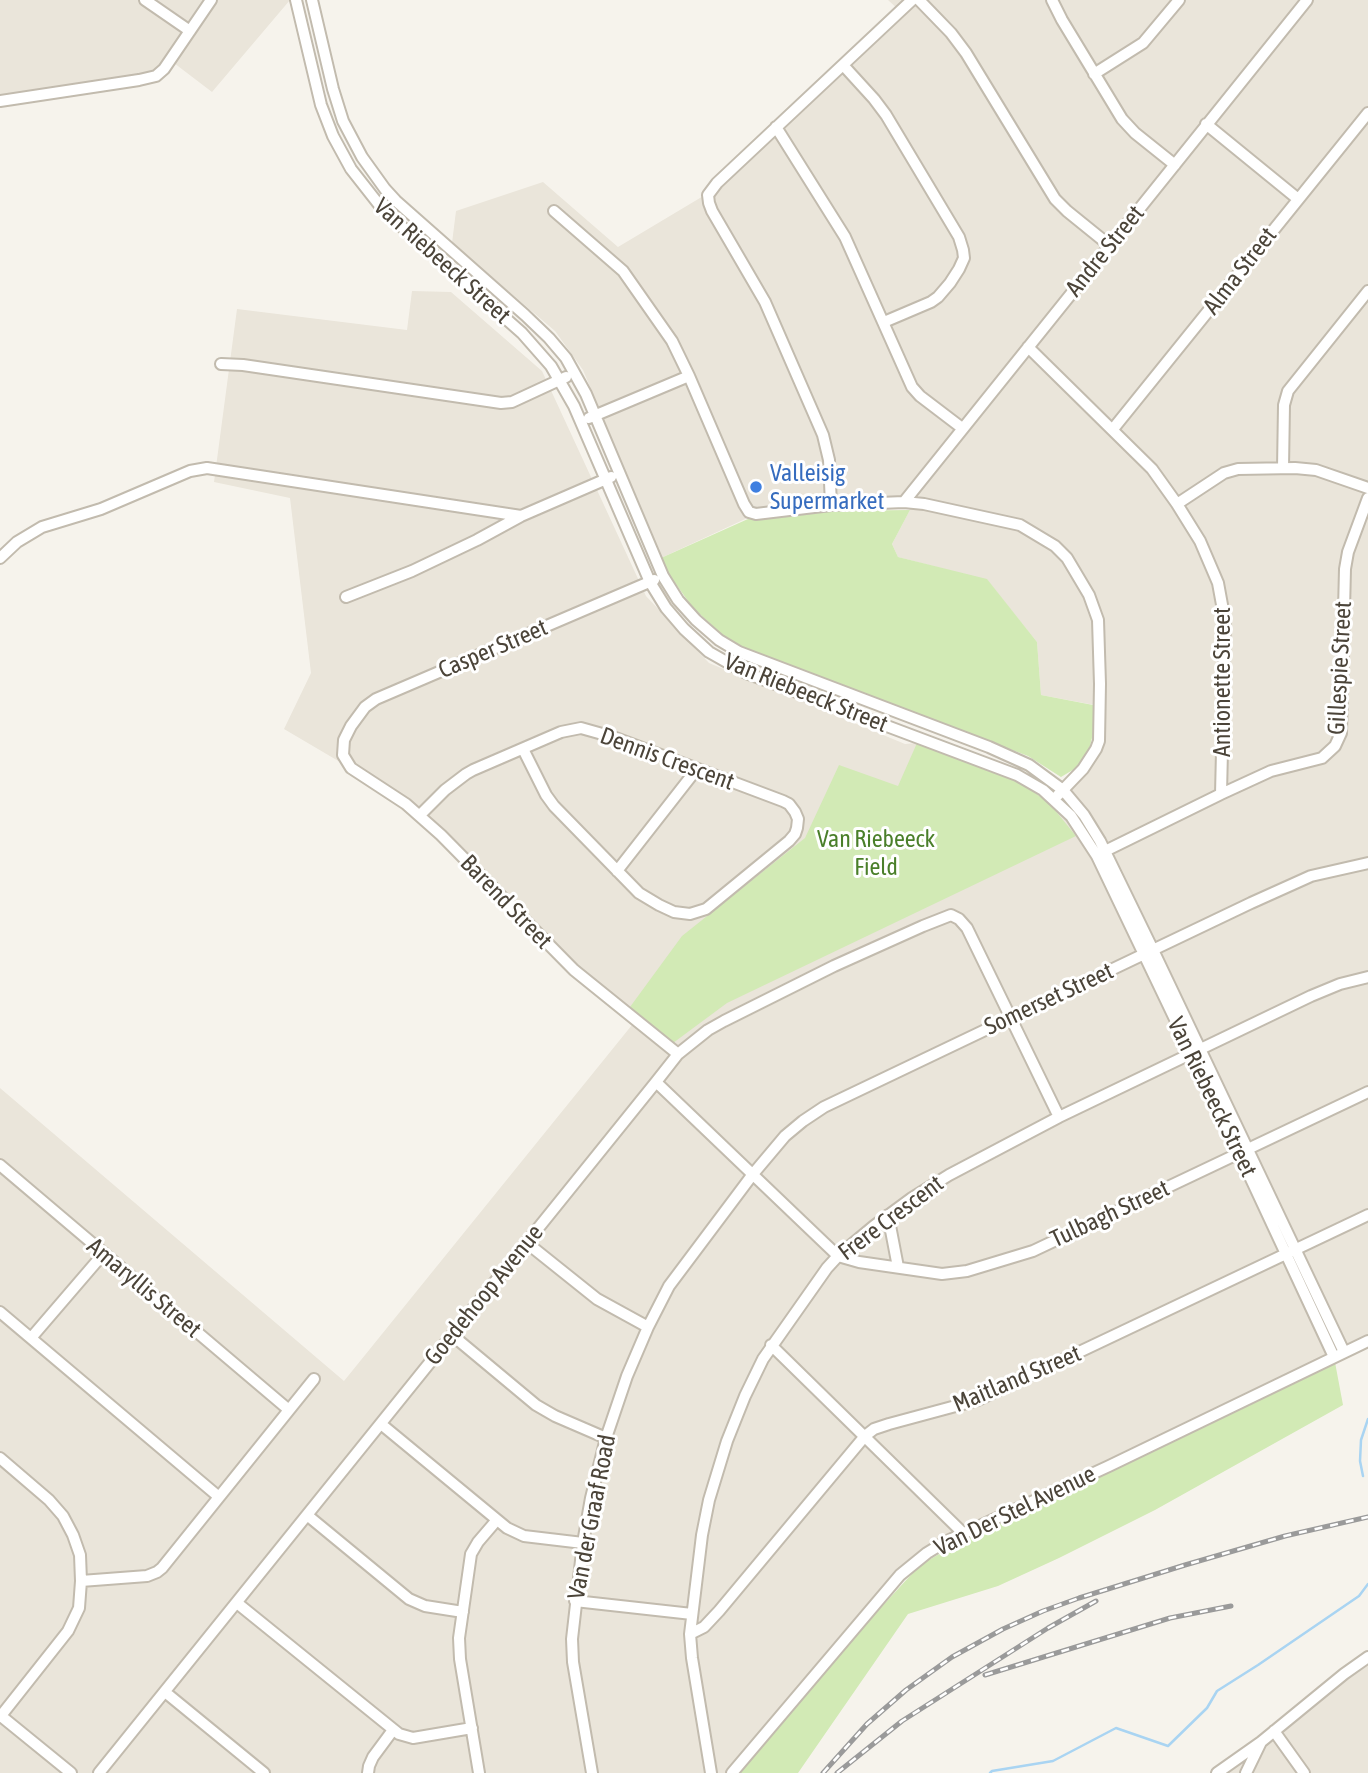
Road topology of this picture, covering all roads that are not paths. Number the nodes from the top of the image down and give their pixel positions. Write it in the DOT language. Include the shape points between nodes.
graph roads {
  1 [pos="145,0"];
  2 [pos="211,0"];
  3 [pos="296,0"];
  4 [pos="312,0"];
  5 [pos="912,0"];
  6 [pos="919,0"];
  7 [pos="1052,0"];
  8 [pos="1180,0"];
  9 [pos="1307,0"];
  10 [pos="190,31"];
  11 [pos="843,65"];
  12 [pos="1094,74"];
  13 [pos="0,101"];
  14 [pos="1368,113"];
  15 [pos="1206,124"];
  16 [pos="776,127"];
  17 [pos="351,138"];
  18 [pos="338,146"];
  19 [pos="1175,164"];
  20 [pos="1298,200"];
  21 [pos="554,211"];
  22 [pos="1109,245"];
  23 [pos="1368,291"];
  24 [pos="884,322"];
  25 [pos="1028,347"];
  26 [pos="221,364"];
  27 [pos="575,373"];
  28 [pos="689,376"];
  29 [pos="560,380"];
  30 [pos="595,416"];
  31 [pos="580,422"];
  32 [pos="961,428"];
  33 [pos="1113,429"];
  34 [pos="1283,468"];
  35 [pos="620,473"];
  36 [pos="605,480"];
  37 [pos="1368,488"];
  38 [pos="1368,498"];
  39 [pos="904,502"];
  40 [pos="1177,504"];
  41 [pos="831,505"];
  42 [pos="521,516"];
  43 [pos="0,558"];
  44 [pos="663,576"];
  45 [pos="650,582"];
  46 [pos="346,597"];
  47 [pos="343,746"];
  48 [pos="523,749"];
  49 [pos="696,769"];
  50 [pos="1063,790"];
  51 [pos="1221,794"];
  52 [pos="1054,799"];
  53 [pos="420,815"];
  54 [pos="1101,853"];
  55 [pos="1368,863"];
  56 [pos="617,870"];
  57 [pos="1148,952"];
  58 [pos="1368,977"];
  59 [pos="1010,1018"];
  60 [pos="1196,1052"];
  61 [pos="678,1054"];
  62 [pos="656,1082"];
  63 [pos="1368,1092"];
  64 [pos="1059,1117"];
  65 [pos="1243,1151"];
  66 [pos="0,1165"];
  67 [pos="753,1174"];
  68 [pos="888,1215"];
  69 [pos="1368,1215"];
  70 [pos="527,1243"];
  71 [pos="1290,1252"];
  72 [pos="104,1253"];
  73 [pos="838,1256"];
  74 [pos="898,1267"];
  75 [pos="0,1312"];
  76 [pos="648,1326"];
  77 [pos="452,1335"];
  78 [pos="31,1338"];
  79 [pos="1368,1341"];
  80 [pos="771,1345"];
  81 [pos="1339,1355"];
  82 [pos="314,1379"];
  83 [pos="289,1410"];
  84 [pos="381,1424"];
  85 [pos="865,1436"];
  86 [pos="606,1438"];
  87 [pos="0,1458"];
  88 [pos="219,1497"];
  89 [pos="307,1515"];
  90 [pos="496,1521"];
  91 [pos="964,1534"];
  92 [pos="583,1543"];
  93 [pos="81,1581"];
  94 [pos="575,1601"];
  95 [pos="237,1603"];
  96 [pos="463,1612"];
  97 [pos="692,1614"];
  98 [pos="690,1634"];
  99 [pos="1368,1657"];
  100 [pos="164,1692"];
  101 [pos="1,1717"];
  102 [pos="472,1728"];
  103 [pos="393,1730"];
  104 [pos="1275,1731"];
  105 [pos="1261,1742"];
  106 [pos="71,1773"];
  107 [pos="99,1773"];
  108 [pos="264,1773"];
  109 [pos="369,1773"];
  110 [pos="479,1773"];
  111 [pos="592,1773"];
  112 [pos="711,1773"];
  113 [pos="732,1773"];
  114 [pos="1217,1773"];
  115 [pos="1246,1773"];
  116 [pos="1304,1773"];
  1 -- 10 [label="street"];
  2 -- 10 [label="street"];
  3 -- 18 [label="street, Van Riebeeck Street" via="319,97"];
  4 -- 17 [label="street, Van Riebeeck Street" via="333,89"];
  5 -- 11 [label="street"];
  6 -- 22 [label="street" via="966,53 1055,200"];
  7 -- 12 [label="street"];
  8 -- 12 [label="street" via="1143,43"];
  9 -- 15 [label="street, Andre Street"];
  10 -- 13 [label="street" via="165,68 154,76"];
  11 -- 16 [label="street"];
  11 -- 24 [label="street" via="880,106 964,250 960,269 938,297"];
  12 -- 19 [label="street" via="1122,119"];
  14 -- 20 [label="street, Alma Street"];
  15 -- 19 [label="street, Andre Street"];
  15 -- 20 [label="street"];
  16 -- 24 [label="street" via="845,237"];
  16 -- 41 [label="street" via="709,192 709,203 765,302 823,435"];
  17 -- 18 [label="street"];
  17 -- 27 [label="street, Van Riebeeck Street" via="396,201 541,331"];
  18 -- 29 [label="street, Van Riebeeck Street" via="384,211 533,344"];
  19 -- 22 [label="street, Andre Street"];
  20 -- 33 [label="street, Alma Street"];
  21 -- 28 [label="street" via="623,271 672,341"];
  22 -- 25 [label="street, Andre Street"];
  23 -- 34 [label="street" via="1288,391"];
  24 -- 32 [label="street" via="912,387"];
  25 -- 32 [label="street, Andre Street"];
  25 -- 33 [label="street, Antionette Street"];
  26 -- 29 [label="street" via="501,403"];
  27 -- 29 [label="street"];
  27 -- 30 [label="street, Van Riebeeck Street"];
  28 -- 30 [label="street"];
  28 -- 41 [label="street" via="747,511 756,514"];
  29 -- 31 [label="street, Van Riebeeck Street"];
  30 -- 31 [label="street"];
  30 -- 35 [label="street, Van Riebeeck Street"];
  31 -- 36 [label="street, Van Riebeeck Street"];
  32 -- 39 [label="street, Andre Street"];
  33 -- 40 [label="street, Antionette Street" via="1152,469"];
  34 -- 37 [label="street" via="1316,470"];
  34 -- 40 [label="street" via="1231,470"];
  35 -- 36 [label="street"];
  35 -- 44 [label="street, Van Riebeeck Street"];
  36 -- 42 [label="street"];
  36 -- 45 [label="street, Van Riebeeck Street"];
  38 -- 51 [label="street, Gillespie Street" via="1345,569 1338,741 1317,760 1272,771"];
  39 -- 41 [label="street"];
  39 -- 50 [label="street" via="1026,528 1060,551 1089,595 1099,631 1099,741"];
  40 -- 51 [label="street, Antionette Street" via="1200,541 1224,608"];
  42 -- 43 [label="street" via="207,468 49,525 26,535"];
  42 -- 46 [label="street"];
  44 -- 45 [label="street, Casper Street"];
  44 -- 50 [label="street, Van Riebeeck Street" via="696,620 734,650 1010,755"];
  45 -- 47 [label="street, Casper Street" via="376,699 359,715"];
  45 -- 52 [label="street, Van Riebeeck Street" via="684,629 727,664 1005,770"];
  47 -- 53 [label="street, Barend Street" via="351,768"];
  48 -- 49 [label="street, Dennis Crescent" via="566,730 587,729"];
  48 -- 53 [label="street, Dennis Crescent" via="459,779"];
  48 -- 56 [label="street" via="549,800"];
  49 -- 56 [label="street"];
  49 -- 56 [label="street, Dennis Crescent" via="789,804 798,824 795,834 706,909 690,914 646,899"];
  50 -- 52 [label="street"];
  50 -- 54 [label="street, Van Riebeeck Street" via="1084,815"];
  51 -- 54 [label="street, Gillespie Street"];
  52 -- 54 [label="street, Van Riebeeck Street"];
  53 -- 61 [label="street, Barend Street" via="559,956"];
  54 -- 57 [label="street, Van Riebeeck Street"];
  55 -- 57 [label="street, Somerset Street" via="1302,880"];
  57 -- 59 [label="street, Somerset Street"];
  57 -- 60 [label="street, Van Riebeeck Street"];
  58 -- 60 [label="street, Frere Crescent" via="1327,989"];
  59 -- 61 [label="street, Goedehoop Avenue" via="967,928 948,915 724,1021"];
  59 -- 64 [label="street"];
  59 -- 67 [label="street, Somerset Street" via="824,1107 785,1136"];
  60 -- 64 [label="street, Frere Crescent"];
  60 -- 65 [label="street, Van Riebeeck Street"];
  61 -- 62 [label="street, Goedehoop Avenue"];
  62 -- 67 [label="street"];
  62 -- 70 [label="street, Goedehoop Avenue"];
  63 -- 65 [label="street, Tulbagh Street"];
  64 -- 68 [label="street, Frere Crescent" via="949,1175"];
  65 -- 71 [label="street, Van Riebeeck Street"];
  65 -- 74 [label="street, Tulbagh Street" via="1014,1258 958,1273"];
  66 -- 72 [label="street, Amaryllis Street"];
  67 -- 73 [label="street"];
  67 -- 76 [label="street, Van der Graaf Road" via="669,1286"];
  68 -- 73 [label="street, Frere Crescent"];
  68 -- 74 [label="street"];
  69 -- 71 [label="street, Maitland Street"];
  70 -- 76 [label="street" via="601,1302"];
  70 -- 77 [label="street, Goedehoop Avenue"];
  71 -- 81 [label="street, Van Riebeeck Street"];
  71 -- 85 [label="street, Maitland Street" via="978,1400 880,1426"];
  72 -- 78 [label="street"];
  72 -- 83 [label="street, Amaryllis Street"];
  73 -- 74 [label="street, Tulbagh Street"];
  73 -- 80 [label="street, Frere Crescent"];
  75 -- 78 [label="street"];
  76 -- 86 [label="street, Van der Graaf Road"];
  77 -- 84 [label="street, Goedehoop Avenue"];
  77 -- 86 [label="street" via="536,1405"];
  78 -- 88 [label="street"];
  79 -- 81 [label="street, Van Der Stel Avenue"];
  80 -- 85 [label="street"];
  80 -- 97 [label="street, Frere Crescent" via="745,1396 717,1472 702,1535"];
  81 -- 91 [label="street, Van Der Stel Avenue"];
  82 -- 83 [label="street"];
  83 -- 88 [label="street"];
  84 -- 89 [label="street, Goedehoop Avenue"];
  84 -- 90 [label="street"];
  85 -- 91 [label="street"];
  85 -- 98 [label="street, Maitland Street" via="719,1611"];
  86 -- 92 [label="street, Van der Graaf Road"];
  87 -- 93 [label="street" via="63,1516 77,1543"];
  88 -- 93 [label="street" via="157,1572"];
  89 -- 95 [label="street, Goedehoop Avenue"];
  89 -- 96 [label="street" via="409,1599"];
  90 -- 92 [label="street" via="524,1536"];
  90 -- 96 [label="street" via="471,1554"];
  91 -- 113 [label="street, Van Der Stel Avenue" via="927,1553 900,1575"];
  92 -- 94 [label="street, Van der Graaf Road"];
  93 -- 101 [label="street" via="79,1608 68,1631"];
  94 -- 97 [label="street"];
  94 -- 111 [label="street, Van der Graaf Road" via="573,1662"];
  95 -- 100 [label="street, Goedehoop Avenue"];
  95 -- 103 [label="street"];
  96 -- 102 [label="street" via="459,1650"];
  97 -- 98 [label="street, Frere Crescent"];
  98 -- 112 [label="street, Frere Crescent"];
  99 -- 104 [label="street"];
  100 -- 107 [label="street, Goedehoop Avenue"];
  100 -- 108 [label="street"];
  101 -- 106 [label="street"];
  102 -- 103 [label="street" via="413,1738"];
  102 -- 110 [label="street"];
  103 -- 109 [label="street" via="373,1757"];
  104 -- 105 [label="street"];
  104 -- 116 [label="street"];
  105 -- 114 [label="street"];
  105 -- 115 [label="street"];
}
